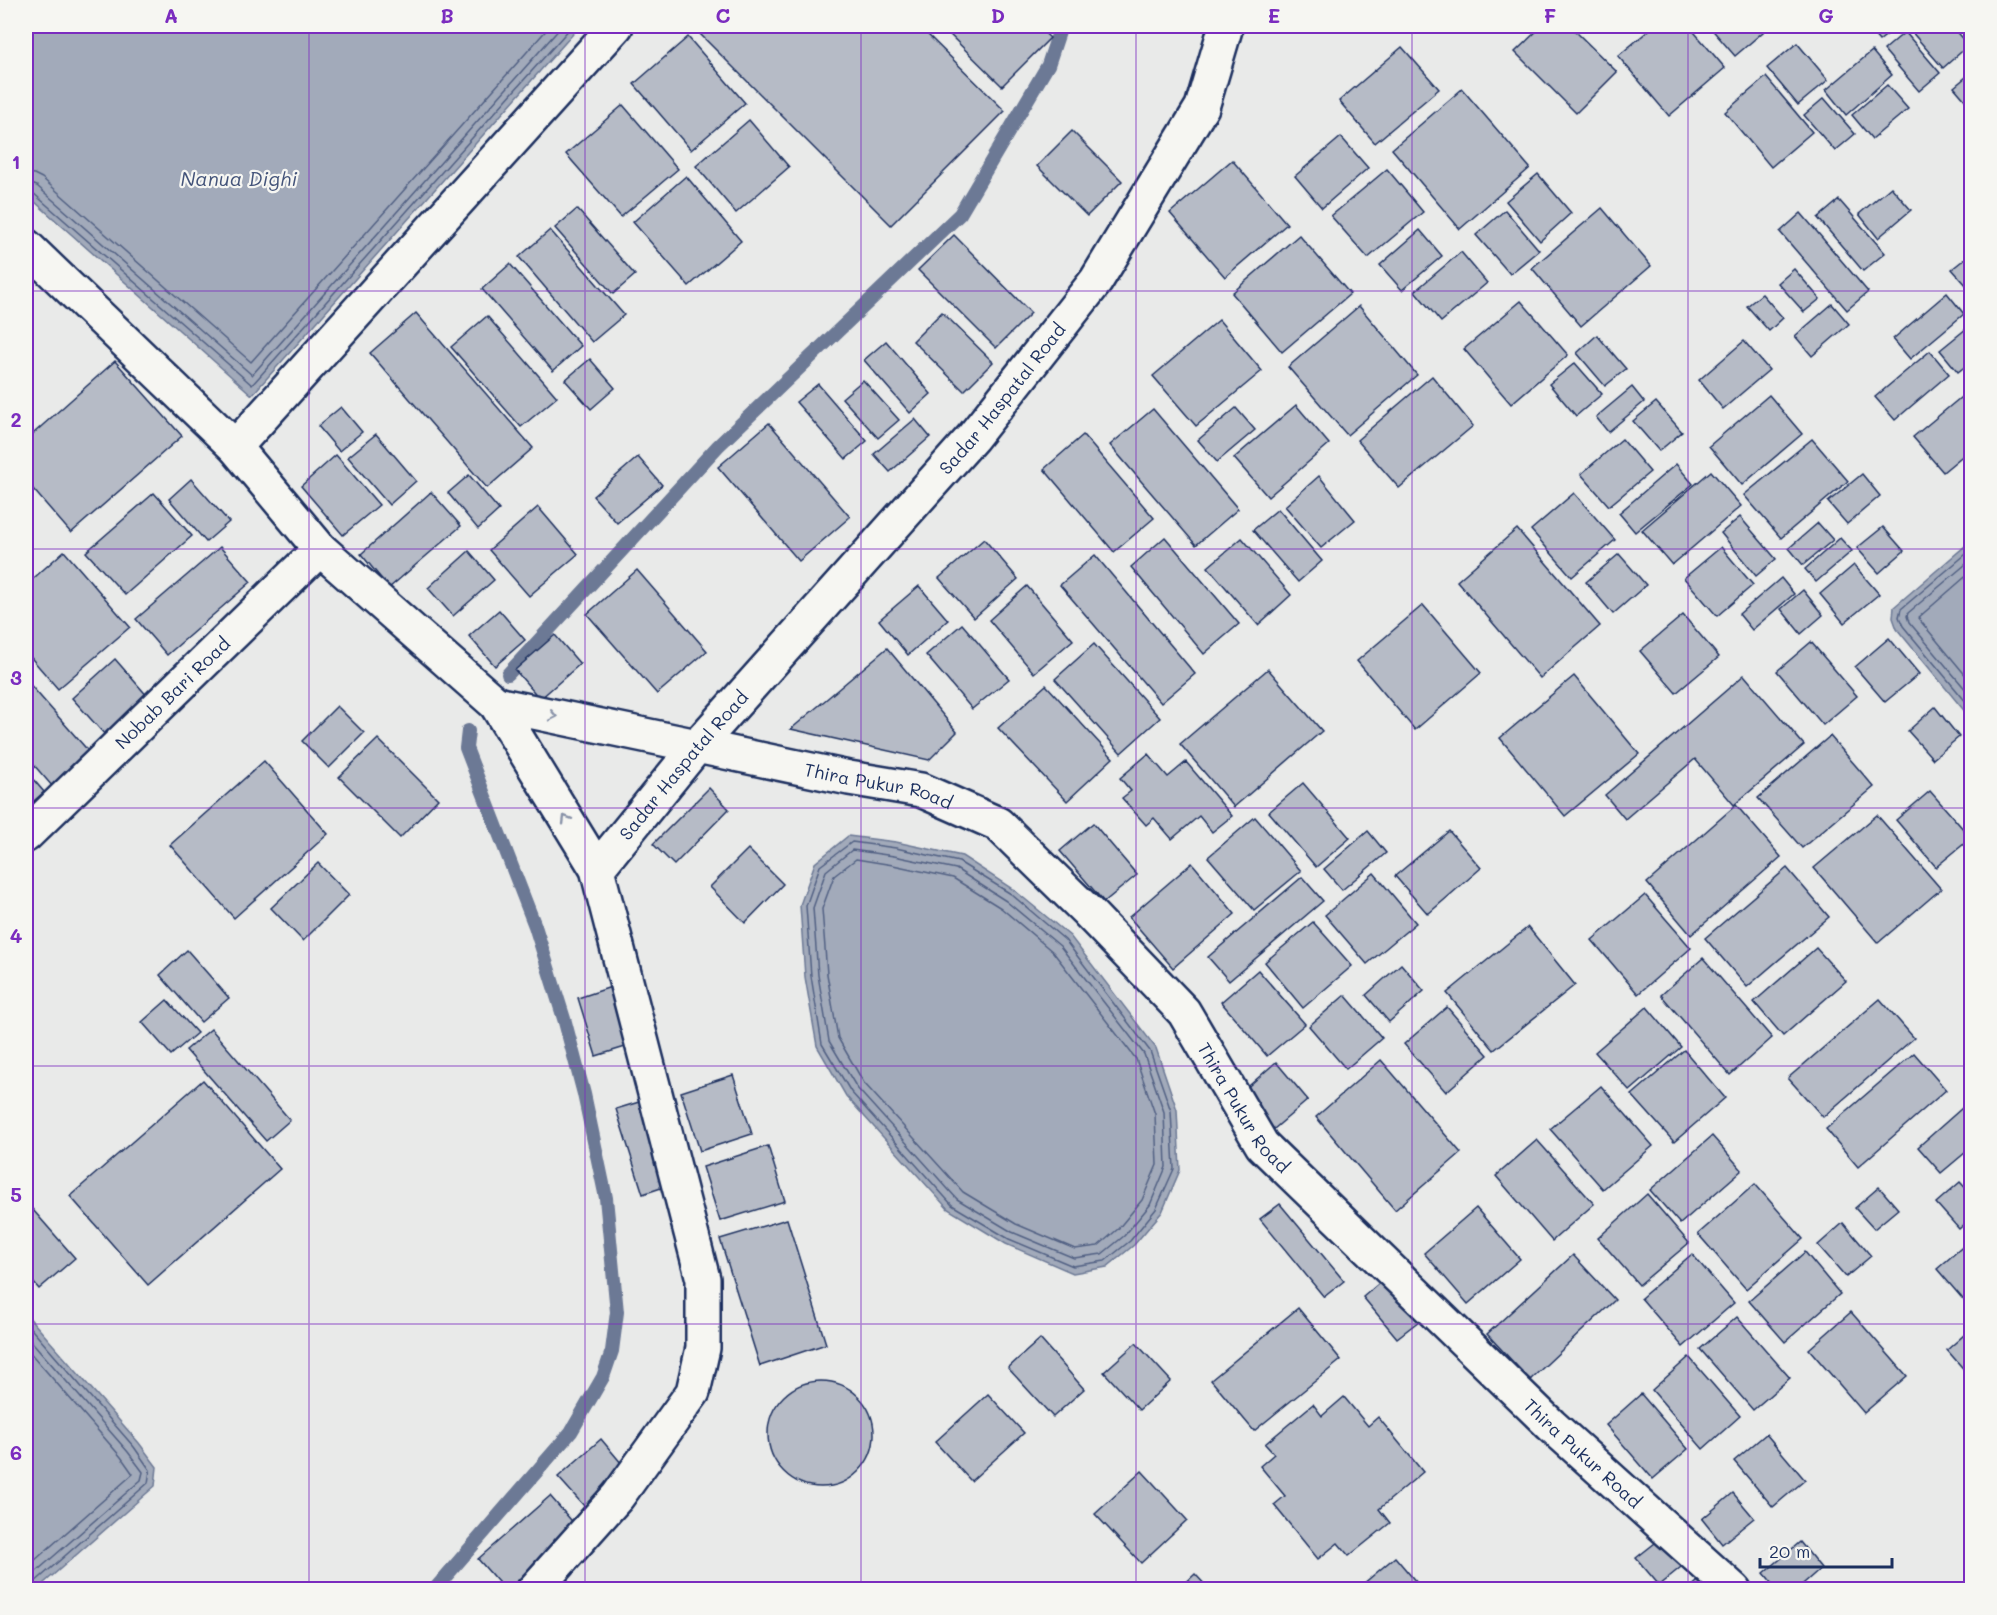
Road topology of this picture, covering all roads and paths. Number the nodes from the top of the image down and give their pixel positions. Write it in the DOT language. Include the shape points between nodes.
graph roads {
  1 [pos="616,26"];
  2 [pos="1226,26"];
  3 [pos="26,246"];
  4 [pos="236,447"];
  5 [pos="320,549"];
  6 [pos="496,704"];
  7 [pos="697,746"];
  8 [pos="26,836"];
  9 [pos="597,869"];
  10 [pos="534,1590"];
  11 [pos="1734,1590"];
  1 -- 4 [label="street"];
  2 -- 7 [label="street, Sadar Haspatal Road" via="1202,107 1096,281 973,437"];
  3 -- 4 [label="street"];
  4 -- 5 [label="street"];
  5 -- 6 [label="street"];
  5 -- 8 [label="street, Nobab Bari Road"];
  6 -- 7 [label="street, Thira Pukur Road, one-way"];
  9 -- 6 [label="street, one-way"];
  7 -- 9 [label="street, Sadar Haspatal Road"];
  7 -- 11 [label="street, Thira Pukur Road" via="921,790 998,824 1184,1012 1262,1145 1551,1425"];
  9 -- 10 [label="street" via="703,1279 703,1348 693,1392 618,1496"];
}
